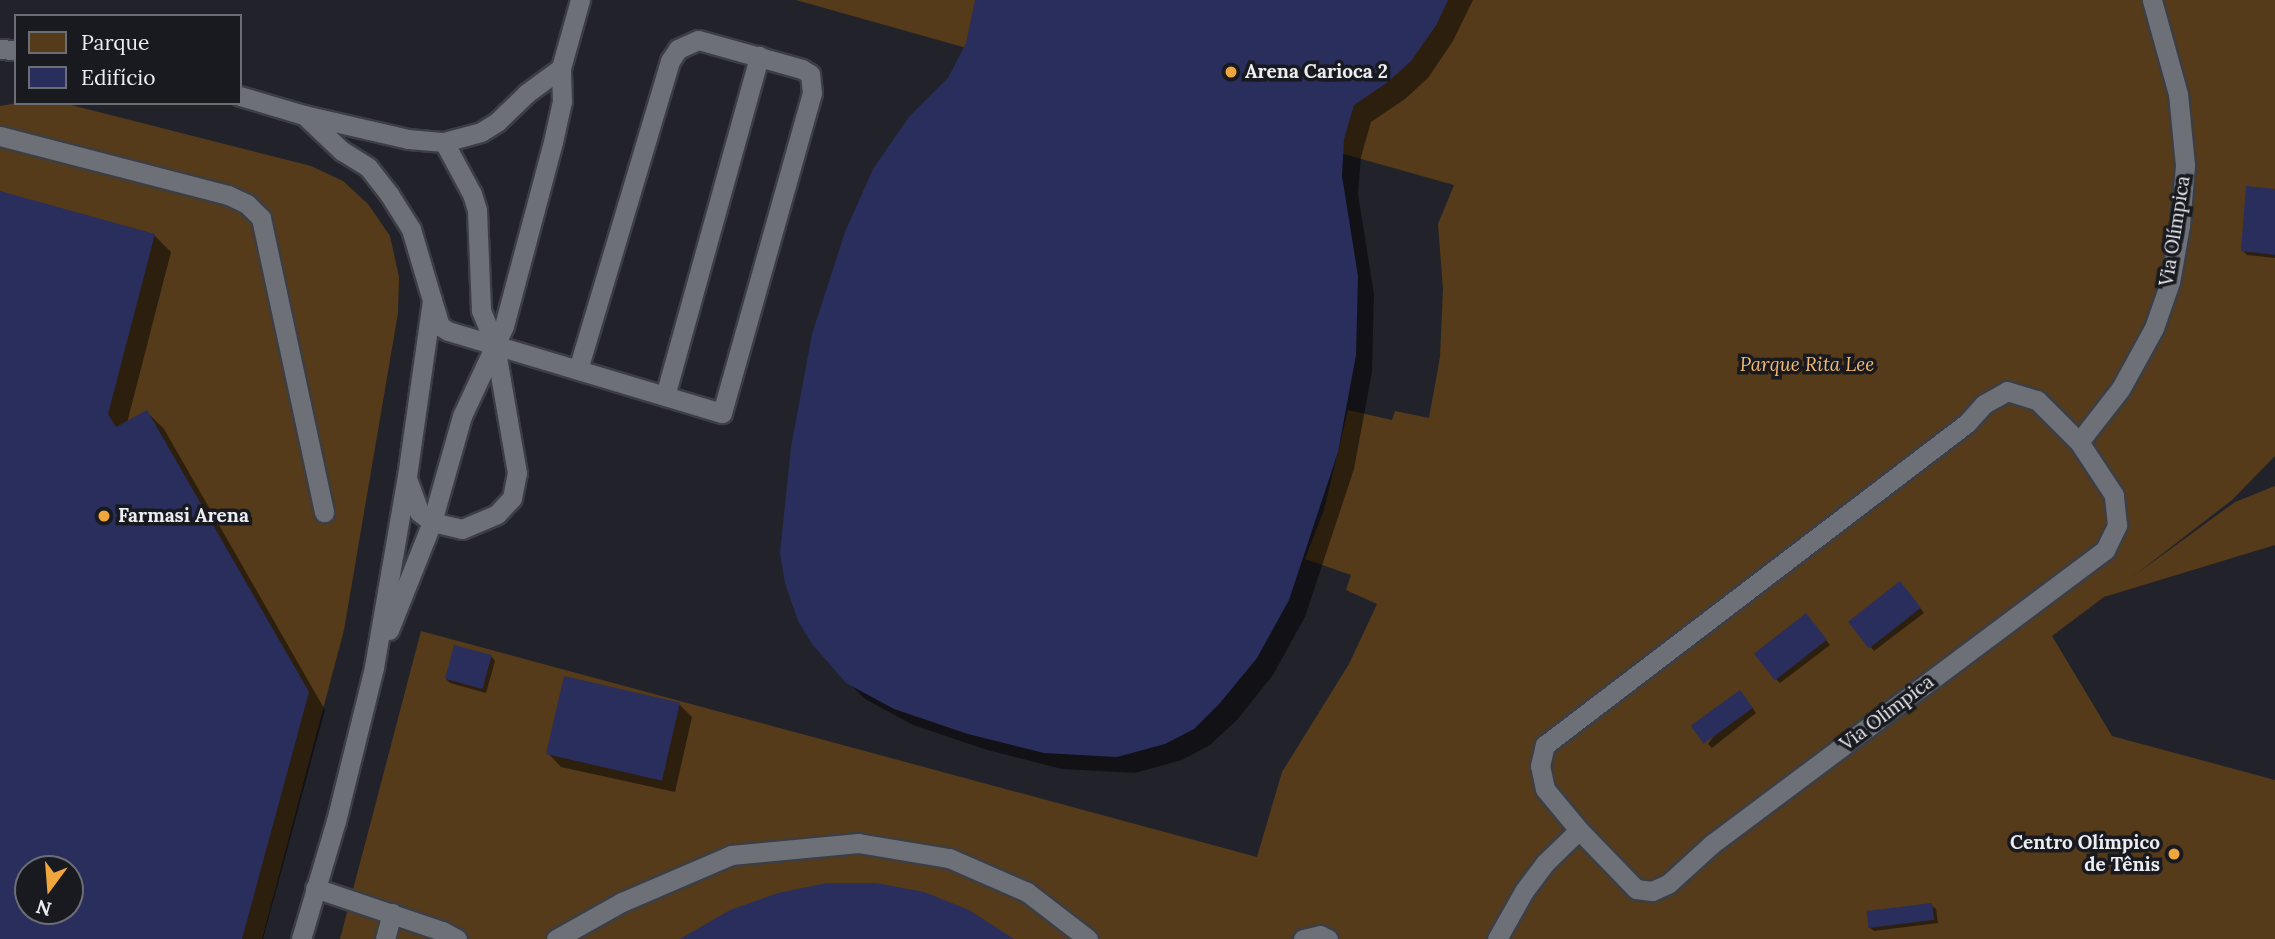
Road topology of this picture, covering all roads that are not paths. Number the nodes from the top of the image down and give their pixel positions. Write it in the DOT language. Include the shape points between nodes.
graph roads {
  1 [pos="580,0"];
  2 [pos="2152,0"];
  3 [pos="759,56"];
  4 [pos="561,68"];
  5 [pos="242,97"];
  6 [pos="304,115"];
  7 [pos="0,136"];
  8 [pos="444,142"];
  9 [pos="432,300"];
  10 [pos="495,345"];
  11 [pos="578,370"];
  12 [pos="665,396"];
  13 [pos="2079,442"];
  14 [pos="407,477"];
  15 [pos="324,512"];
  16 [pos="432,522"];
  17 [pos="374,667"];
  18 [pos="1579,831"];
  19 [pos="315,888"];
  20 [pos="392,913"];
  21 [pos="301,939"];
  22 [pos="385,939"];
  23 [pos="457,939"];
  24 [pos="556,939"];
  25 [pos="1088,939"];
  26 [pos="1303,939"];
  27 [pos="1328,939"];
  28 [pos="1497,939"];
  1 -- 4 [label="street"];
  2 -- 13 [label="street, Via Olímpica" via="2178,94 2185,165 2180,225 2170,282 2154,328 2121,388"];
  3 -- 11 [label="street" via="698,40 678,49 670,61"];
  3 -- 12 [label="street"];
  3 -- 12 [label="street" via="810,74 812,93 722,414"];
  4 -- 8 [label="street" via="497,122 481,132"];
  4 -- 10 [label="street" via="562,101 554,142"];
  5 -- 6 [label="street"];
  6 -- 8 [label="street" via="408,139"];
  6 -- 9 [label="street" via="342,151 368,167 389,194 411,229"];
  7 -- 15 [label="street" via="228,195 261,218"];
  8 -- 10 [label="street" via="477,210 481,310"];
  9 -- 10 [label="street" via="440,326"];
  9 -- 14 [label="street"];
  10 -- 11 [label="street"];
  10 -- 16 [label="street" via="463,416"];
  10 -- 16 [label="street" via="517,473 512,498 481,523 462,528"];
  11 -- 12 [label="street"];
  13 -- 18 [label="street, Via Olímpica" via="2037,400 2007,391 1984,404 1966,423 1545,745 1540,766 1545,789"];
  13 -- 18 [label="street, Via Olímpica" via="2114,495 2118,525 2105,550 1712,844 1668,884 1652,891 1636,889"];
  14 -- 16 [label="street" via="419,512"];
  14 -- 17 [label="street"];
  16 -- 17 [label="street"];
  17 -- 19 [label="street"];
  18 -- 28 [label="street" via="1545,863"];
  19 -- 20 [label="street"];
  19 -- 21 [label="street"];
  20 -- 22 [label="street"];
  20 -- 23 [label="street"];
  24 -- 25 [label="street" via="622,902 731,855 858,843 949,859 1027,892"];
  26 -- 27 [label="street" via="1320,935"];
}
